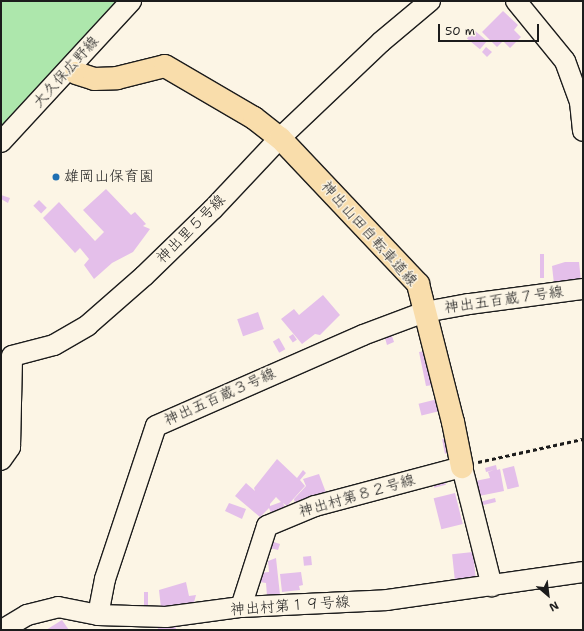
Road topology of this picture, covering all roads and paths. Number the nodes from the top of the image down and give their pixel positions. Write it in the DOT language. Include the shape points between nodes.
graph roads {
  1 [pos="132,1"];
  2 [pos="430,1"];
  3 [pos="516,1"];
  4 [pos="71,73"];
  5 [pos="581,102"];
  6 [pos="583,131"];
  7 [pos="280,138"];
  8 [pos="1,142"];
  9 [pos="583,289"];
  10 [pos="425,312"];
  11 [pos="6,356"];
  12 [pos="583,439"];
  13 [pos="1,460"];
  14 [pos="462,467"];
  15 [pos="583,572"];
  16 [pos="492,586"];
  17 [pos="241,607"];
  18 [pos="98,616"];
  19 [pos="2,630"];
  1 -- 4 [label="street, 大久保広野線"];
  2 -- 7 [label="street, 神出里５号線" via="381,42"];
  3 -- 5 [label="street" via="565,61"];
  4 -- 7 [label="main road, 神出山田自転車道線" via="94,79 117,78 165,66 254,118"];
  4 -- 8 [label="street, 大久保広野線"];
  5 -- 6 [label="street"];
  7 -- 10 [label="main road, 神出山田自転車道線" via="418,284"];
  7 -- 11 [label="street, 神出里５号線" via="208,214 144,276 88,325 54,345"];
  9 -- 10 [label="street, 神出五百蔵７号線"];
  10 -- 14 [label="main road, 神出山田自転車道線"];
  10 -- 18 [label="street, 神出五百蔵３号線" via="363,335 156,426 105,579"];
  11 -- 13 [label="street, 神出里５号線" via="10,446"];
  12 -- 14 [label="path" via="486,459"];
  14 -- 16 [label="street"];
  14 -- 17 [label="street, 神出村第８２号線" via="315,506 267,526"];
  15 -- 16 [label="street, 神出村第１９号線"];
  16 -- 17 [label="street, 神出村第１９号線" via="387,600"];
  17 -- 18 [label="street, 神出村第１９号線" via="166,617"];
  18 -- 19 [label="street, 神出村第１９号線" via="58,607 27,615"];
}
